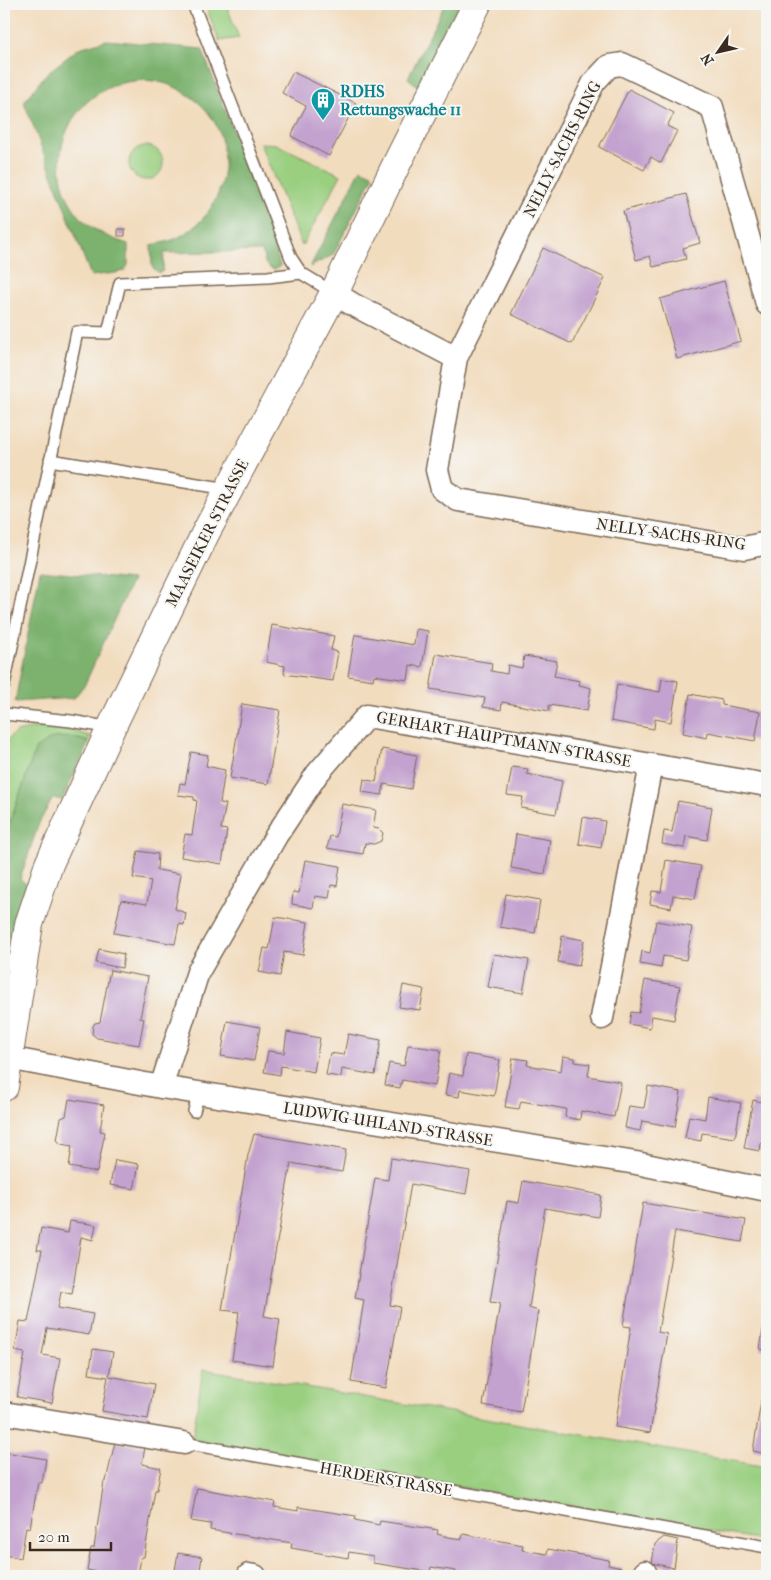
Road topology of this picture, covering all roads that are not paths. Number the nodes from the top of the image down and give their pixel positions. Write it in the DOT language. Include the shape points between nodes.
graph roads {
  1 [pos="193,4"];
  2 [pos="477,4"];
  3 [pos="301,273"];
  4 [pos="334,293"];
  5 [pos="767,304"];
  6 [pos="456,358"];
  7 [pos="50,460"];
  8 [pos="228,490"];
  9 [pos="767,543"];
  10 [pos="4,685"];
  11 [pos="4,714"];
  12 [pos="111,728"];
  13 [pos="651,764"];
  14 [pos="767,785"];
  15 [pos="12,966"];
  16 [pos="602,1018"];
  17 [pos="8,1058"];
  18 [pos="4,1087"];
  19 [pos="161,1088"];
  20 [pos="767,1190"];
  21 [pos="4,1412"];
  22 [pos="184,1443"];
  23 [pos="767,1547"];
  1 -- 3 [label="lane" via="291,258"];
  2 -- 4 [label="street, MAASEIKER STRASSE"];
  3 -- 4 [label="lane"];
  3 -- 7 [label="lane" via="120,283 108,333 77,332"];
  4 -- 6 [label="street"];
  4 -- 8 [label="street, MAASEIKER STRASSE"];
  5 -- 6 [label="street, NELLY-SACHS-RING" via="712,107 622,64 610,66 594,82"];
  6 -- 9 [label="street, NELLY-SACHS-RING" via="437,470 442,489 458,500 744,548"];
  7 -- 8 [label="lane"];
  7 -- 10 [label="lane"];
  8 -- 12 [label="street, MAASEIKER STRASSE"];
  11 -- 12 [label="lane"];
  12 -- 15 [label="street, MAASEIKER STRASSE" via="49,864"];
  13 -- 14 [label="street, GERHART-HAUPTMANN-STRASSE"];
  13 -- 16 [label="street, GERHART-HAUPTMANN-STRASSE"];
  13 -- 19 [label="street, GERHART-HAUPTMANN-STRASSE" via="366,716 316,774 276,836 198,972"];
  15 -- 17 [label="street, MAASEIKER STRASSE"];
  17 -- 18 [label="street, MAASEIKER STRASSE"];
  17 -- 19 [label="street, LUDWIG-UHLAND-STRASSE"];
  19 -- 20 [label="street, LUDWIG-UHLAND-STRASSE" via="197,1102 636,1163"];
  21 -- 22 [label="street, HERDERSTRASSE"];
  22 -- 23 [label="lane, HERDERSTRASSE"];
}
